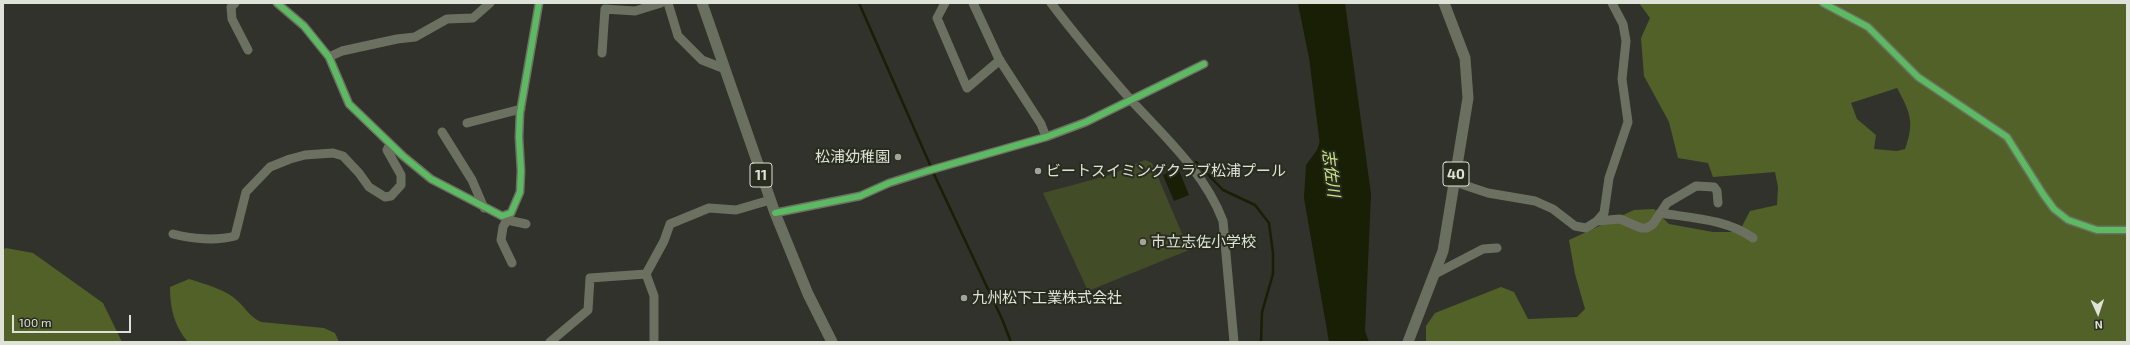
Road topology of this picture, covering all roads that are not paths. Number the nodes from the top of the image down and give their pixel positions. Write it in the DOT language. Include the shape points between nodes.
graph roads {
  1 [pos="235,3"];
  2 [pos="277,3"];
  3 [pos="490,3"];
  4 [pos="539,3"];
  5 [pos="661,3"];
  6 [pos="668,3"];
  7 [pos="702,3"];
  8 [pos="946,3"];
  9 [pos="973,3"];
  10 [pos="1051,3"];
  11 [pos="1444,3"];
  12 [pos="1612,3"];
  13 [pos="1823,3"];
  14 [pos="248,50"];
  15 [pos="602,53"];
  16 [pos="329,57"];
  17 [pos="1000,60"];
  18 [pos="1204,64"];
  19 [pos="725,69"];
  20 [pos="1131,99"];
  21 [pos="521,109"];
  22 [pos="467,123"];
  23 [pos="442,132"];
  24 [pos="1046,137"];
  25 [pos="390,144"];
  26 [pos="1455,182"];
  27 [pos="770,200"];
  28 [pos="1718,203"];
  29 [pos="484,208"];
  30 [pos="775,213"];
  31 [pos="1660,213"];
  32 [pos="509,216"];
  33 [pos="1597,221"];
  34 [pos="526,224"];
  35 [pos="2127,230"];
  36 [pos="173,234"];
  37 [pos="1753,238"];
  38 [pos="1497,248"];
  39 [pos="512,262"];
  40 [pos="646,274"];
  41 [pos="1435,274"];
  42 [pos="550,342"];
  43 [pos="654,342"];
  44 [pos="830,342"];
  45 [pos="1234,342"];
  46 [pos="1408,342"];
  1 -- 14 [label="street" via="231,7 232,19"];
  2 -- 16 [label="street" via="304,26"];
  3 -- 16 [label="street" via="473,18 447,19 415,37 342,51"];
  4 -- 21 [label="street"];
  5 -- 15 [label="street" via="635,11 605,9"];
  6 -- 19 [label="street" via="678,36 702,60"];
  7 -- 19 [label="main road, 11"];
  8 -- 17 [label="street" via="937,18 968,88"];
  9 -- 17 [label="street"];
  10 -- 20 [label="street"];
  11 -- 26 [label="main road, 40" via="1465,58 1468,73 1468,98"];
  12 -- 33 [label="street" via="1623,24 1626,41 1622,79 1628,122 1609,178 1604,213"];
  13 -- 35 [label="street" via="1868,28 1918,77 2007,137 2054,209 2068,220 2097,230"];
  16 -- 25 [label="street" via="349,104"];
  17 -- 24 [label="street" via="1041,124"];
  18 -- 20 [label="street"];
  19 -- 27 [label="main road, 11"];
  20 -- 24 [label="street" via="1086,122"];
  20 -- 45 [label="street" via="1193,170 1218,208 1223,221"];
  21 -- 22 [label="street"];
  21 -- 32 [label="street" via="520,192"];
  23 -- 29 [label="street" via="472,180"];
  24 -- 30 [label="street" via="889,183 860,196"];
  25 -- 29 [label="street" via="431,179"];
  25 -- 36 [label="street" via="387,150 401,175 402,185 391,196 385,196 369,187 343,156 333,153 305,155 270,167 246,192 235,236 225,239"];
  26 -- 33 [label="street" via="1488,192 1535,201 1553,209 1575,226 1586,228"];
  26 -- 41 [label="main road, 40" via="1443,251"];
  27 -- 30 [label="main road, 11"];
  27 -- 40 [label="street" via="736,210 709,208 670,224"];
  28 -- 31 [label="street" via="1714,187 1696,186 1667,202"];
  29 -- 32 [label="street" via="502,216"];
  30 -- 44 [label="main road, 11"];
  31 -- 33 [label="street" via="1647,228 1620,219"];
  31 -- 37 [label="street" via="1706,220 1738,229"];
  32 -- 34 [label="street"];
  32 -- 39 [label="street" via="501,240"];
  38 -- 41 [label="street" via="1483,250"];
  40 -- 42 [label="street" via="590,278 588,310"];
  40 -- 43 [label="street" via="654,296"];
  41 -- 46 [label="main road, 40"];
}
